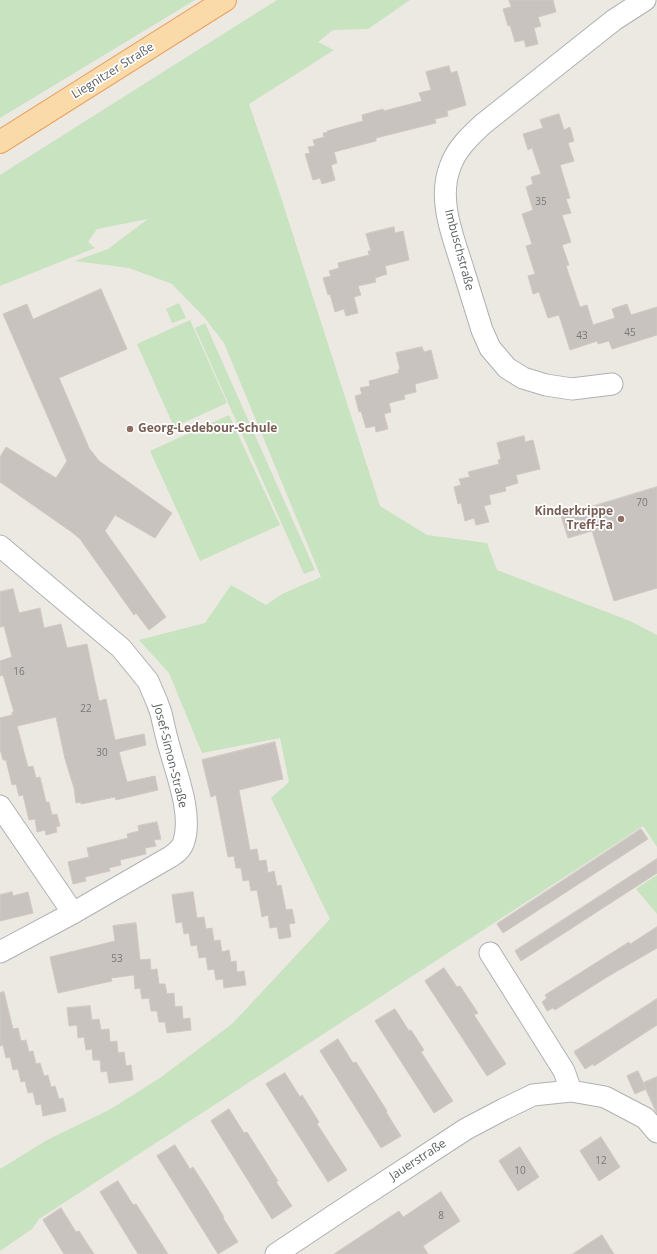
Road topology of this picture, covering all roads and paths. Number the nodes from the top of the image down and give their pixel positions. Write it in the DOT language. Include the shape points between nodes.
graph roads {
  1 [pos="225,0"];
  2 [pos="638,2"];
  3 [pos="0,142"];
  4 [pos="612,384"];
  5 [pos="0,546"];
  6 [pos="0,806"];
  7 [pos="73,913"];
  8 [pos="0,952"];
  9 [pos="490,953"];
  10 [pos="571,1091"];
  11 [pos="657,1132"];
  12 [pos="276,1254"];
  1 -- 3 [label="main road, Liegnitzer Straße"];
  2 -- 4 [label="street, Imbuschstraße" via="483,124 456,152 446,182 448,218 482,330 490,348 507,368 523,378 546,385 572,389"];
  5 -- 7 [label="street, Josef-Simon-Straße" via="121,648 148,681 161,713 185,811 184,841 179,850"];
  6 -- 7 [label="street"];
  7 -- 8 [label="street, Josef-Simon-Straße"];
  9 -- 10 [label="street" via="564,1071"];
  10 -- 11 [label="street, Jauerstraße" via="605,1097 645,1118"];
  10 -- 12 [label="street, Jauerstraße" via="533,1095 466,1129"];
}
